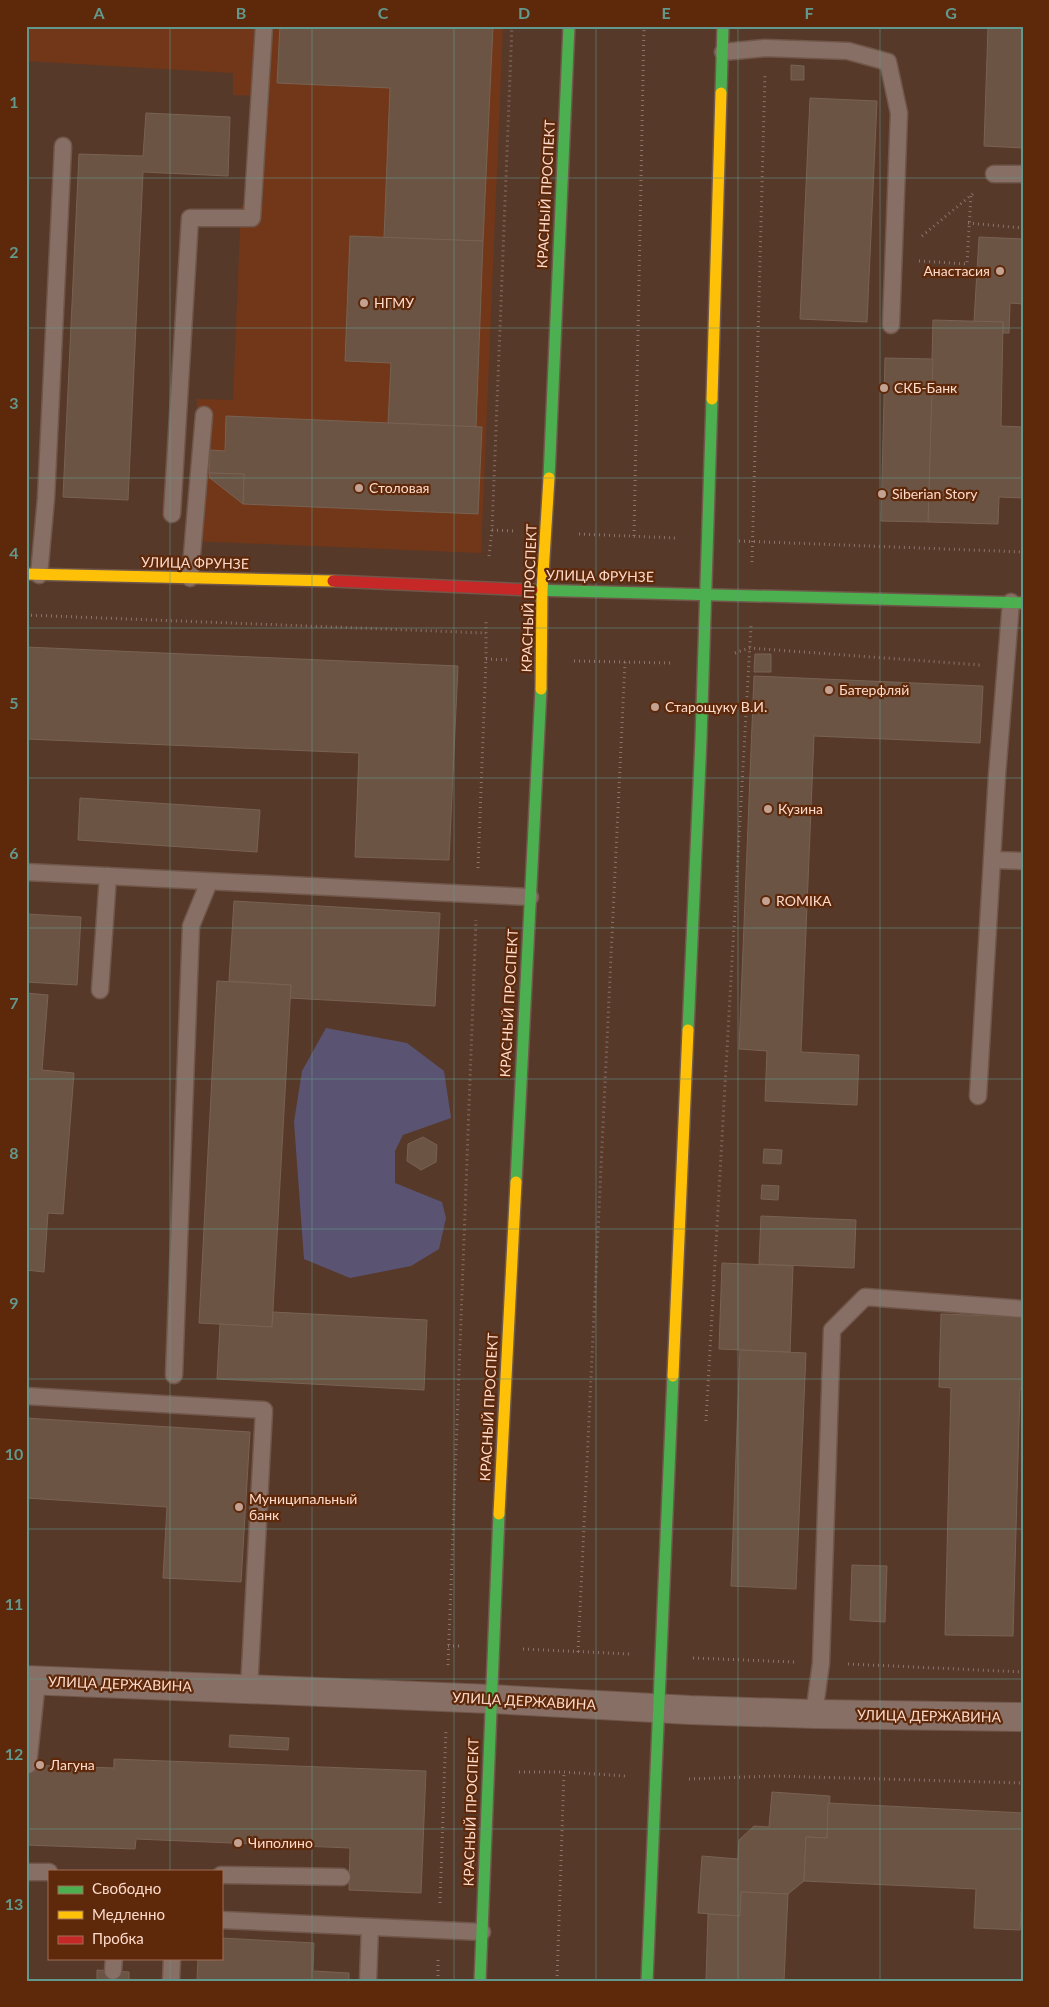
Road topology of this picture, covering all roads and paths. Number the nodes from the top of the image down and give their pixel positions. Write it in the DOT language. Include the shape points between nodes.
graph roads {
  1 [pos="264,26"];
  2 [pos="512,26"];
  3 [pos="569,26"];
  4 [pos="644,26"];
  5 [pos="724,26"];
  6 [pos="765,48"];
  7 [pos="723,52"];
  8 [pos="63,146"];
  9 [pos="994,174"];
  10 [pos="1023,174"];
  11 [pos="971,195"];
  12 [pos="968,223"];
  13 [pos="1023,228"];
  14 [pos="894,259"];
  15 [pos="892,326"];
  16 [pos="204,415"];
  17 [pos="172,514"];
  18 [pos="492,530"];
  19 [pos="547,533"];
  20 [pos="634,536"];
  21 [pos="708,540"];
  22 [pos="752,542"];
  23 [pos="1023,552"];
  24 [pos="33,574"];
  25 [pos="190,578"];
  26 [pos="486,587"];
  27 [pos="542,590"];
  28 [pos="705,593"];
  29 [pos="753,595"];
  30 [pos="1017,603"];
  31 [pos="26,615"];
  32 [pos="486,633"];
  33 [pos="750,648"];
  34 [pos="486,660"];
  35 [pos="542,660"];
  36 [pos="625,662"];
  37 [pos="703,664"];
  38 [pos="1006,667"];
  39 [pos="992,860"];
  40 [pos="1023,861"];
  41 [pos="26,872"];
  42 [pos="108,876"];
  43 [pos="209,882"];
  44 [pos="477,895"];
  45 [pos="530,897"];
  46 [pos="100,990"];
  47 [pos="978,1096"];
  48 [pos="1023,1309"];
  49 [pos="174,1375"];
  50 [pos="26,1396"];
  51 [pos="706,1430"];
  52 [pos="448,1646"];
  53 [pos="492,1648"];
  54 [pos="694,1648"];
  55 [pos="578,1652"];
  56 [pos="662,1656"];
  57 [pos="693,1658"];
  58 [pos="820,1663"];
  59 [pos="1023,1672"];
  60 [pos="32,1680"];
  61 [pos="249,1689"];
  62 [pos="447,1697"];
  63 [pos="491,1699"];
  64 [pos="660,1707"];
  65 [pos="690,1710"];
  66 [pos="814,1714"];
  67 [pos="1023,1717"];
  68 [pos="28,1765"];
  69 [pos="688,1770"];
  70 [pos="444,1771"];
  71 [pos="487,1772"];
  72 [pos="564,1772"];
  73 [pos="657,1778"];
  74 [pos="688,1780"];
  75 [pos="1023,1783"];
  76 [pos="26,1872"];
  77 [pos="48,1872"];
  78 [pos="222,1875"];
  79 [pos="342,1877"];
  80 [pos="222,1920"];
  81 [pos="370,1927"];
  82 [pos="439,1930"];
  83 [pos="482,1932"];
  84 [pos="172,1960"];
  85 [pos="172,1981"];
  86 [pos="368,1981"];
  87 [pos="438,1981"];
  88 [pos="480,1981"];
  89 [pos="558,1981"];
  90 [pos="648,1981"];
  1 -- 17 [label="lane" via="252,218 190,218"];
  2 -- 18 [label="path"];
  3 -- 19 [label="main road, КРАСНЫЙ ПРОСПЕКТ"];
  4 -- 20 [label="path"];
  5 -- 7 [label="main road"];
  6 -- 7 [label="lane"];
  6 -- 14 [label="lane" via="848,51 888,62 899,113"];
  6 -- 22 [label="path"];
  7 -- 21 [label="main road"];
  8 -- 24 [label="lane" via="46,498"];
  9 -- 10 [label="lane"];
  9 -- 11 [label="path"];
  11 -- 12 [label="path"];
  11 -- 14 [label="path"];
  12 -- 13 [label="path"];
  12 -- 14 [label="path" via="967,264"];
  14 -- 15 [label="lane"];
  16 -- 25 [label="lane"];
  18 -- 19 [label="path"];
  18 -- 26 [label="path"];
  19 -- 20 [label="path"];
  19 -- 27 [label="main road, КРАСНЫЙ ПРОСПЕКТ"];
  20 -- 21 [label="path"];
  21 -- 22 [label="path"];
  21 -- 28 [label="main road"];
  22 -- 23 [label="path"];
  22 -- 29 [label="path"];
  24 -- 25 [label="main road, УЛИЦА ФРУНЗЕ"];
  25 -- 26 [label="main road, УЛИЦА ФРУНЗЕ"];
  26 -- 27 [label="main road, УЛИЦА ФРУНЗЕ"];
  26 -- 32 [label="path"];
  27 -- 28 [label="main road, УЛИЦА ФРУНЗЕ"];
  27 -- 35 [label="main road, КРАСНЫЙ ПРОСПЕКТ"];
  28 -- 29 [label="main road, УЛИЦА ФРУНЗЕ"];
  28 -- 37 [label="main road"];
  29 -- 30 [label="main road, УЛИЦА ФРУНЗЕ"];
  29 -- 33 [label="path"];
  30 -- 38 [label="lane"];
  31 -- 32 [label="path"];
  32 -- 34 [label="path"];
  33 -- 37 [label="path"];
  33 -- 38 [label="path"];
  33 -- 51 [label="path"];
  34 -- 35 [label="path"];
  34 -- 44 [label="path"];
  35 -- 36 [label="path"];
  35 -- 45 [label="main road, КРАСНЫЙ ПРОСПЕКТ"];
  36 -- 37 [label="path"];
  36 -- 55 [label="path"];
  37 -- 56 [label="main road"];
  38 -- 39 [label="lane"];
  39 -- 40 [label="lane"];
  39 -- 47 [label="lane"];
  41 -- 42 [label="lane"];
  42 -- 43 [label="lane"];
  42 -- 46 [label="lane"];
  43 -- 44 [label="lane"];
  43 -- 49 [label="lane" via="190,926"];
  44 -- 45 [label="lane"];
  44 -- 52 [label="path"];
  45 -- 53 [label="main road, КРАСНЫЙ ПРОСПЕКТ"];
  48 -- 58 [label="lane" via="865,1297 832,1330"];
  50 -- 61 [label="lane" via="264,1410"];
  52 -- 53 [label="path"];
  52 -- 62 [label="path"];
  53 -- 55 [label="path"];
  53 -- 63 [label="main road, КРАСНЫЙ ПРОСПЕКТ"];
  54 -- 57 [label="path"];
  55 -- 56 [label="path"];
  56 -- 57 [label="path"];
  56 -- 64 [label="main road"];
  57 -- 58 [label="path"];
  57 -- 65 [label="path"];
  58 -- 59 [label="path"];
  58 -- 66 [label="lane"];
  60 -- 61 [label="street, УЛИЦА ДЕРЖАВИНА"];
  60 -- 68 [label="lane"];
  61 -- 62 [label="street, УЛИЦА ДЕРЖАВИНА"];
  62 -- 63 [label="street, УЛИЦА ДЕРЖАВИНА"];
  62 -- 70 [label="path"];
  63 -- 64 [label="street, УЛИЦА ДЕРЖАВИНА"];
  63 -- 71 [label="main road, КРАСНЫЙ ПРОСПЕКТ"];
  64 -- 65 [label="street, УЛИЦА ДЕРЖАВИНА"];
  64 -- 73 [label="main road"];
  65 -- 66 [label="street, УЛИЦА ДЕРЖАВИНА"];
  66 -- 67 [label="street, УЛИЦА ДЕРЖАВИНА"];
  69 -- 74 [label="path"];
  70 -- 71 [label="path"];
  70 -- 82 [label="path"];
  71 -- 72 [label="path"];
  71 -- 83 [label="main road, КРАСНЫЙ ПРОСПЕКТ"];
  72 -- 73 [label="path"];
  72 -- 89 [label="path"];
  73 -- 74 [label="path"];
  73 -- 90 [label="main road"];
  74 -- 75 [label="path" via="775,1776"];
  76 -- 77 [label="lane"];
  78 -- 79 [label="lane"];
  80 -- 81 [label="lane"];
  81 -- 82 [label="lane"];
  81 -- 86 [label="lane"];
  82 -- 83 [label="lane"];
  82 -- 87 [label="path"];
  83 -- 88 [label="main road, КРАСНЫЙ ПРОСПЕКТ"];
  84 -- 85 [label="lane"];
}
